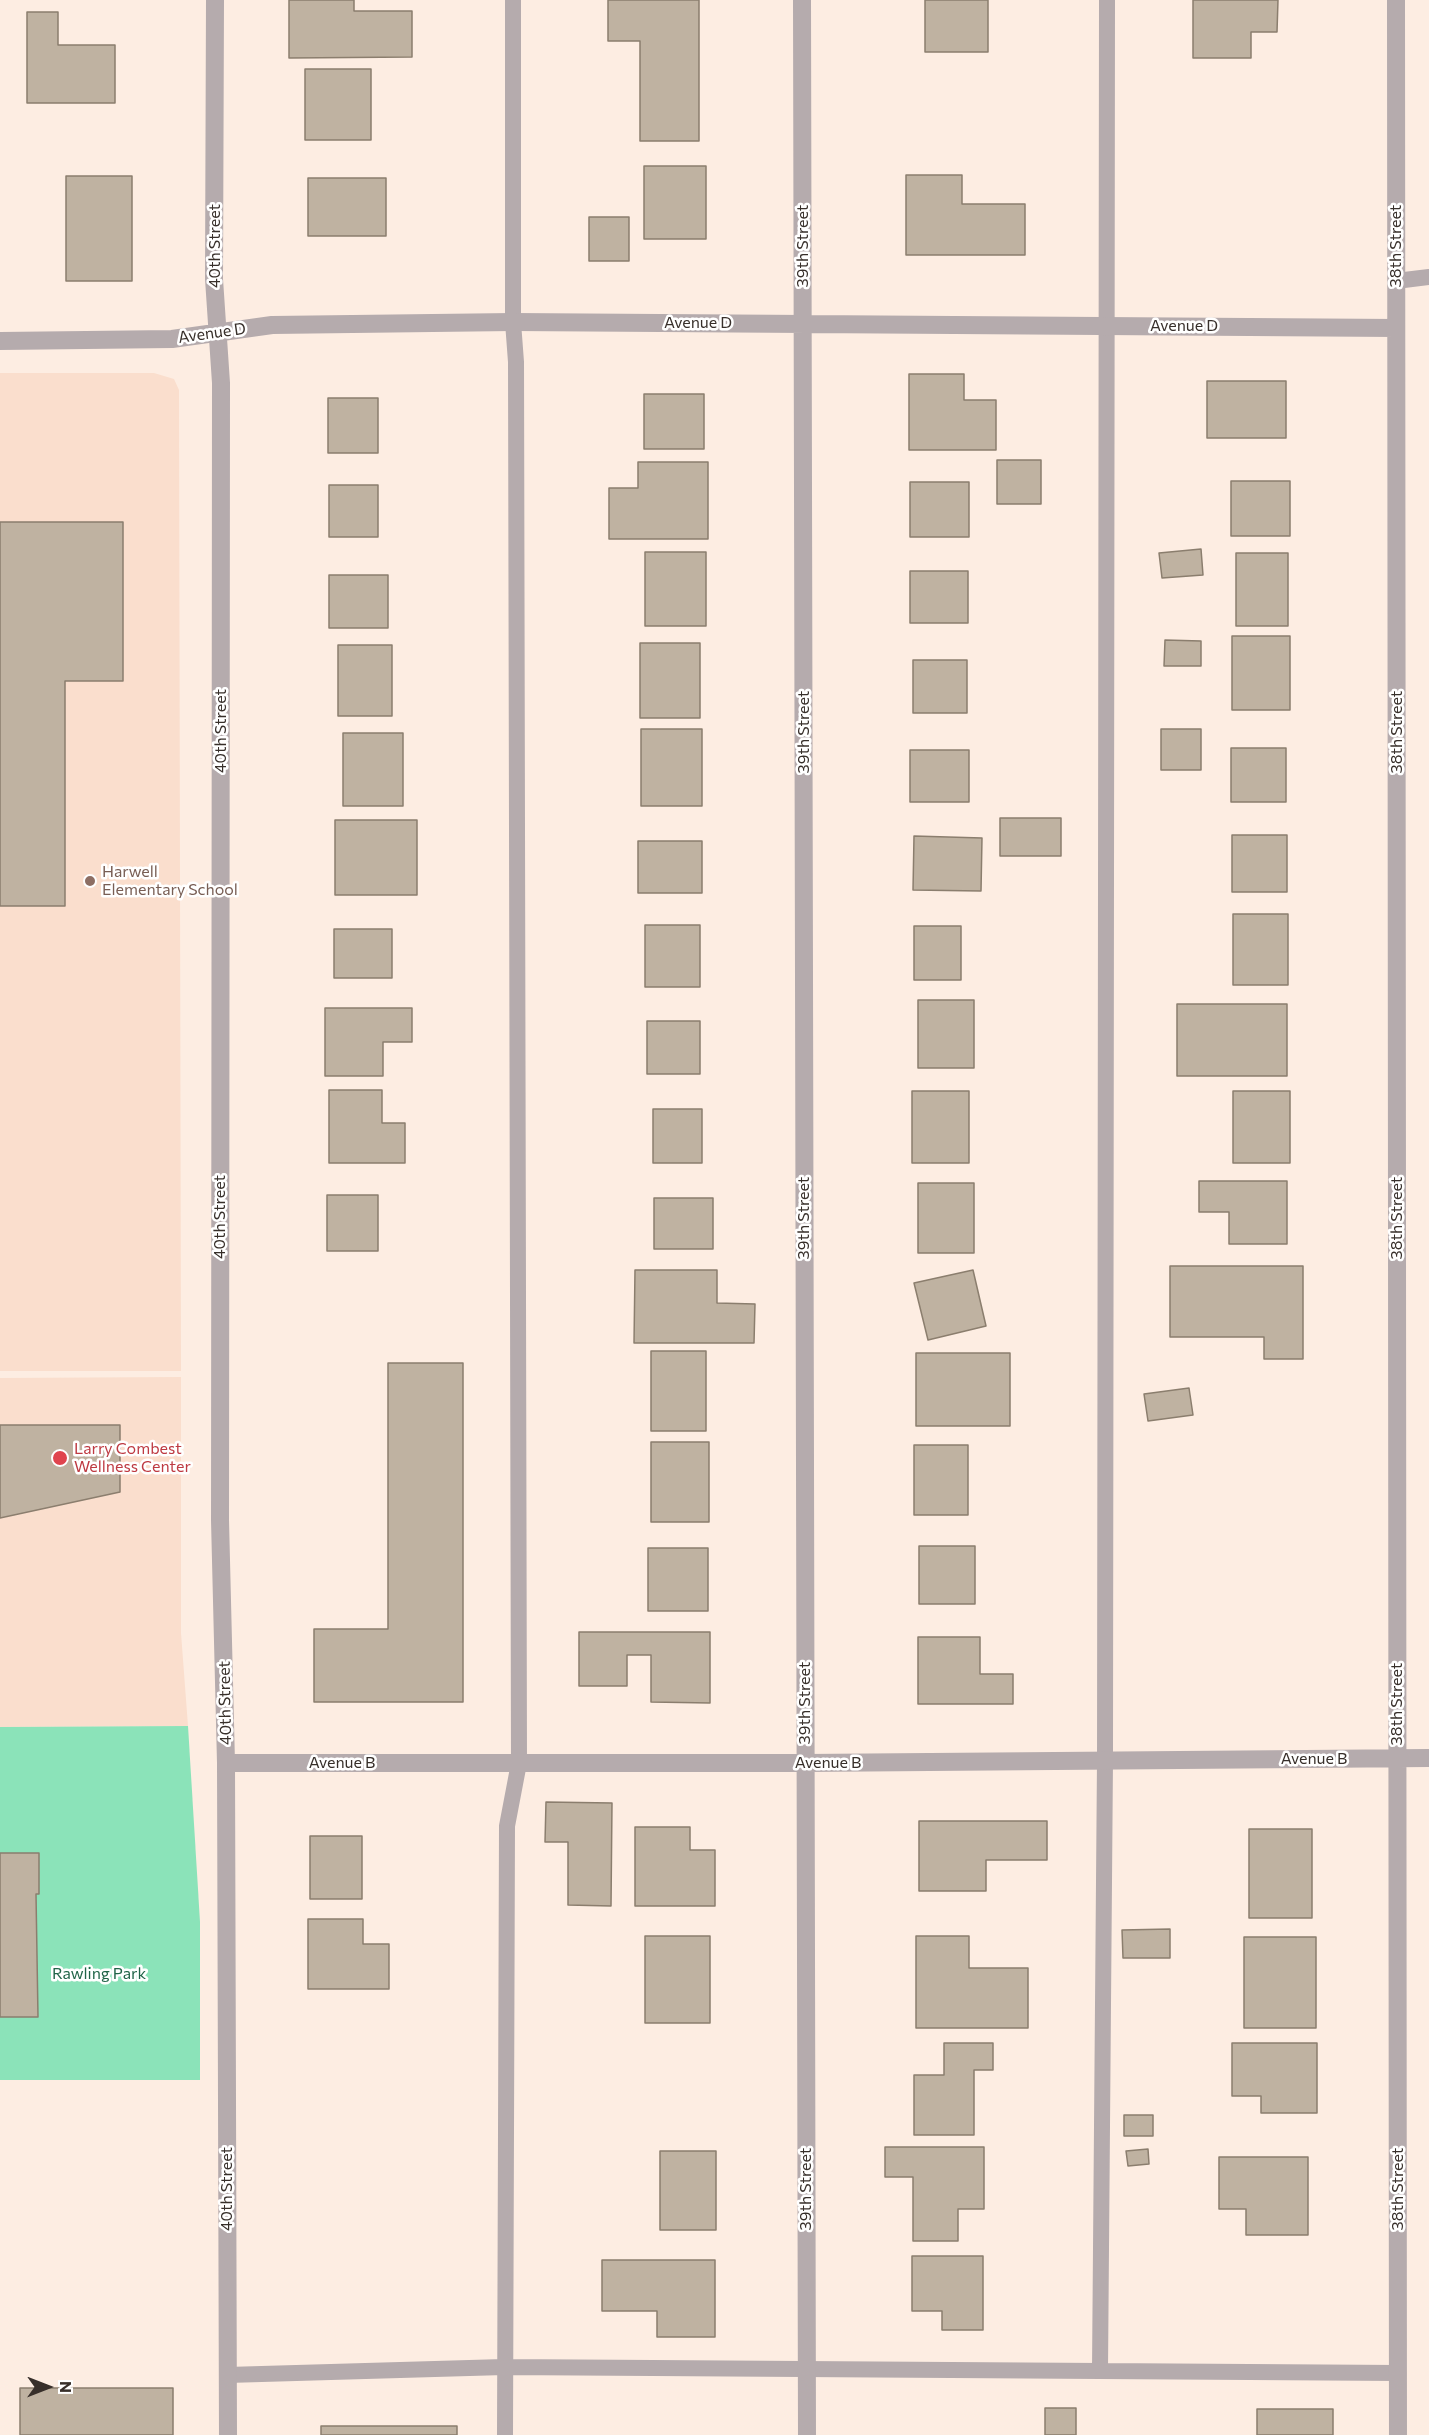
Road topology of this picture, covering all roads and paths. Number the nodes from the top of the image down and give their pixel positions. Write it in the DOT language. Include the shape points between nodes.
graph roads {
  1 [pos="215,0"];
  2 [pos="513,0"];
  3 [pos="802,0"];
  4 [pos="1107,0"];
  5 [pos="1396,0"];
  6 [pos="1429,278"];
  7 [pos="1396,281"];
  8 [pos="513,322"];
  9 [pos="803,324"];
  10 [pos="1107,326"];
  11 [pos="1396,328"];
  12 [pos="218,333"];
  13 [pos="0,341"];
  14 [pos="1397,1758"];
  15 [pos="1429,1758"];
  16 [pos="1105,1760"];
  17 [pos="226,1762"];
  18 [pos="519,1762"];
  19 [pos="806,1763"];
  20 [pos="504,2367"];
  21 [pos="807,2369"];
  22 [pos="1100,2370"];
  23 [pos="1398,2373"];
  24 [pos="227,2375"];
  25 [pos="228,2435"];
  26 [pos="505,2435"];
  27 [pos="807,2435"];
  28 [pos="1398,2435"];
  1 -- 12 [label="street, 40th Street" via="214,279"];
  2 -- 8 [label="lane"];
  3 -- 9 [label="street, 39th Street"];
  4 -- 10 [label="lane"];
  5 -- 7 [label="street, 38th Street"];
  6 -- 7 [label="lane"];
  7 -- 11 [label="street, 38th Street"];
  8 -- 9 [label="street, Avenue D"];
  8 -- 12 [label="street, Avenue D" via="272,325"];
  8 -- 18 [label="lane"];
  9 -- 10 [label="street, Avenue D"];
  9 -- 19 [label="street, 39th Street"];
  10 -- 11 [label="street, Avenue D"];
  10 -- 16 [label="lane"];
  11 -- 14 [label="street, 38th Street"];
  12 -- 13 [label="street, Avenue D" via="172,339"];
  12 -- 17 [label="street, 40th Street" via="220,1520"];
  14 -- 15 [label="street, Avenue B"];
  14 -- 16 [label="street, Avenue B"];
  14 -- 23 [label="street, 38th Street"];
  16 -- 19 [label="street, Avenue B"];
  16 -- 22 [label="lane"];
  17 -- 18 [label="street, Avenue B"];
  17 -- 24 [label="street, 40th Street"];
  18 -- 19 [label="street, Avenue B"];
  18 -- 20 [label="lane" via="507,1826"];
  19 -- 21 [label="street, 39th Street"];
  20 -- 21 [label="lane"];
  20 -- 24 [label="lane"];
  20 -- 26 [label="lane"];
  21 -- 22 [label="lane"];
  21 -- 27 [label="street, 39th Street"];
  22 -- 23 [label="lane"];
  23 -- 28 [label="street, 38th Street"];
  24 -- 25 [label="street, 40th Street"];
}
